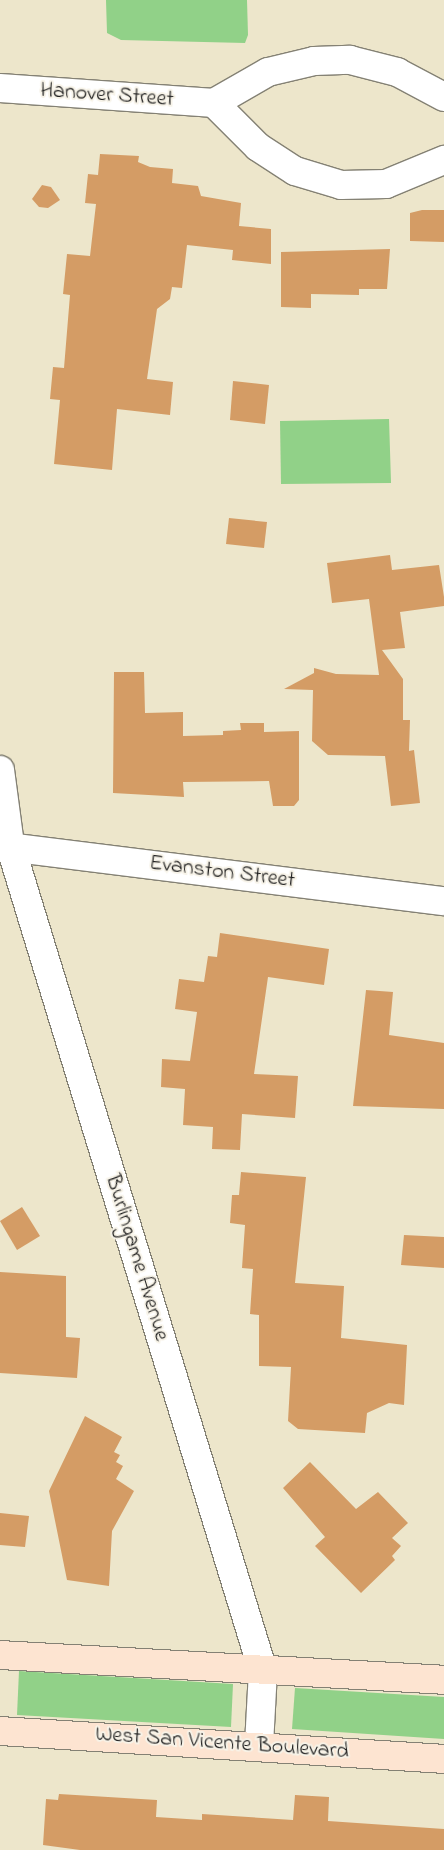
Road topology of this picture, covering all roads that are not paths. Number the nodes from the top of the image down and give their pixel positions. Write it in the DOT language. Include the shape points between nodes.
graph roads {
  1 [pos="0,88"];
  2 [pos="444,97"];
  3 [pos="214,103"];
  4 [pos="444,160"];
  5 [pos="0,770"];
  6 [pos="5,846"];
  7 [pos="444,901"];
  8 [pos="0,1655"];
  9 [pos="263,1671"];
  10 [pos="444,1680"];
  11 [pos="0,1731"];
  12 [pos="259,1746"];
  13 [pos="444,1759"];
  1 -- 3 [label="street, Hanover Street"];
  2 -- 3 [label="street" via="397,72 350,60 323,61 268,72"];
  3 -- 4 [label="street" via="258,147 288,166 341,185 386,184"];
  5 -- 6 [label="street, Burlingame Avenue"];
  6 -- 7 [label="street, Evanston Street"];
  6 -- 9 [label="street, Burlingame Avenue"];
  8 -- 9 [label="main road"];
  9 -- 10 [label="main road"];
  9 -- 12 [label="street, Burlingame Avenue"];
  11 -- 12 [label="main road, West San Vicente Boulevard"];
  12 -- 13 [label="main road, West San Vicente Boulevard"];
}
